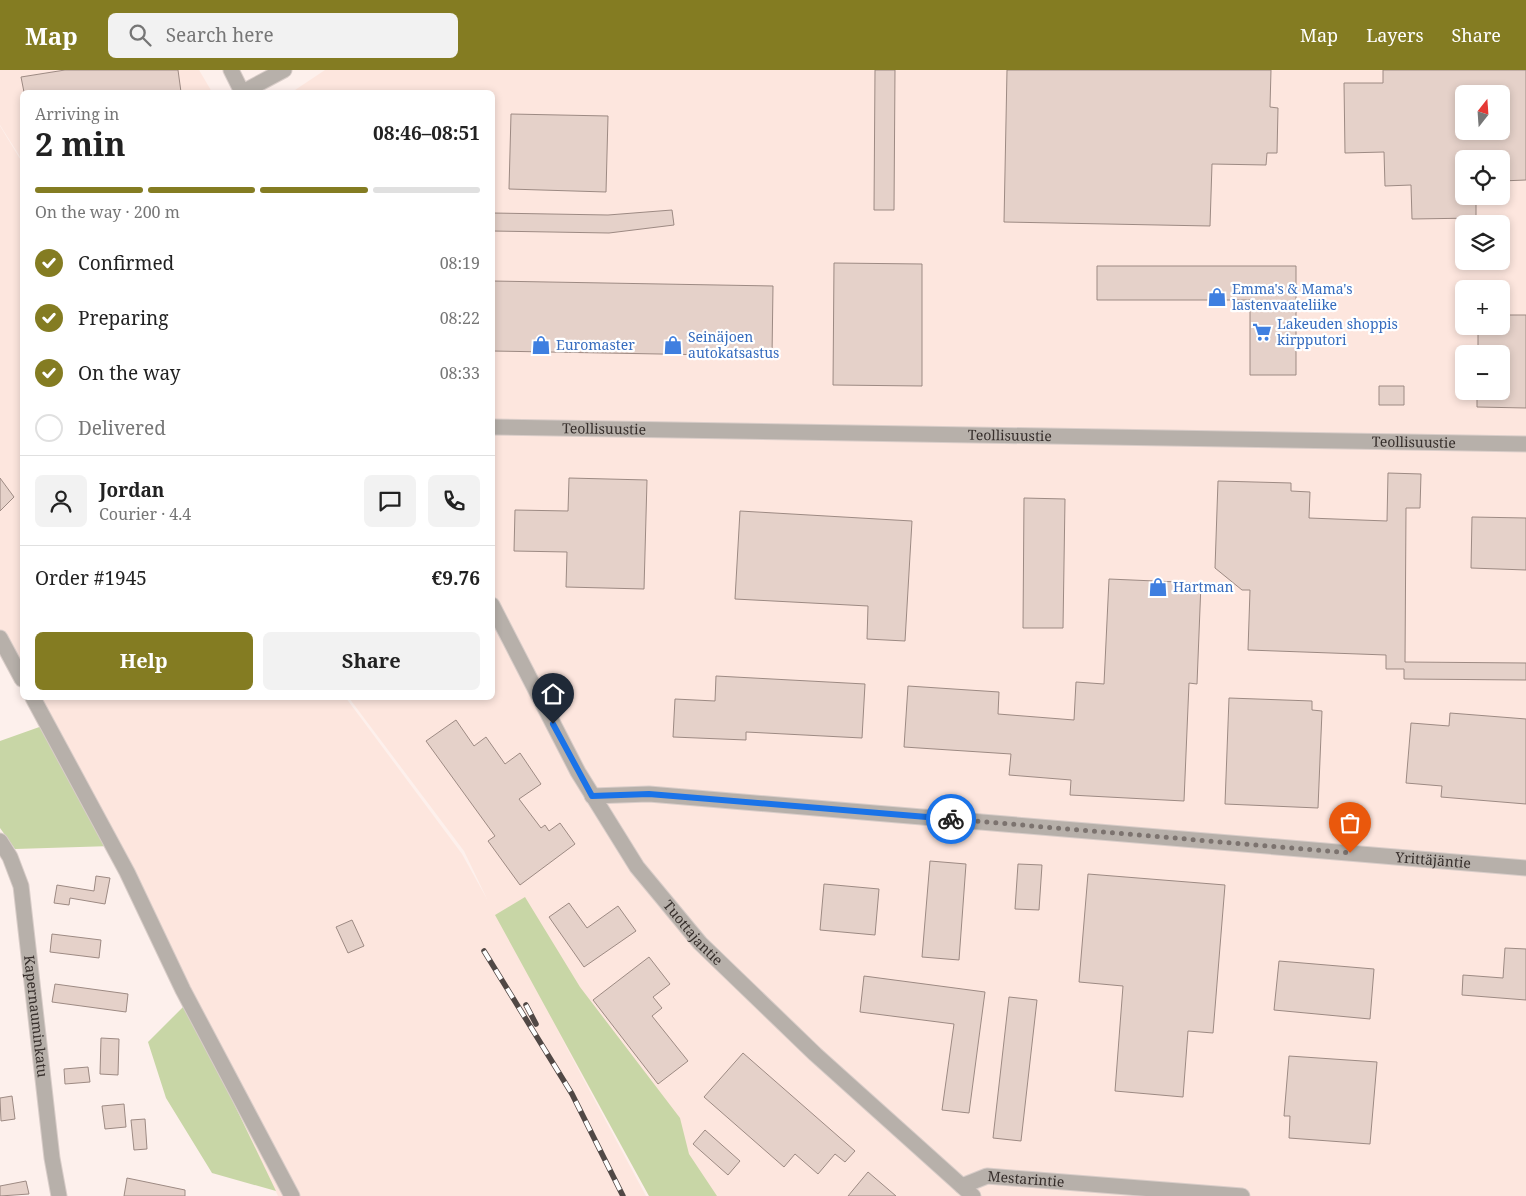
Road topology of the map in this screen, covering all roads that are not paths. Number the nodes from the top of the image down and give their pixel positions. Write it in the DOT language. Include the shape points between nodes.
graph roads {
  1 [pos="230,70"];
  2 [pos="284,70"];
  3 [pos="241,90"];
  4 [pos="246,90"];
  5 [pos="495,427"];
  6 [pos="1526,444"];
  7 [pos="495,611"];
  8 [pos="0,638"];
  9 [pos="20,675"];
  10 [pos="34,700"];
  11 [pos="592,796"];
  12 [pos="0,841"];
  13 [pos="1526,868"];
  14 [pos="962,1186"];
  15 [pos="59,1196"];
  16 [pos="292,1196"];
  17 [pos="973,1196"];
  18 [pos="1242,1196"];
  1 -- 3 [label="street"];
  2 -- 4 [label="street"];
  5 -- 6 [label="street, Teollisuustie"];
  7 -- 11 [label="street, Tuottajantie"];
  8 -- 9 [label="street"];
  10 -- 16 [label="street"];
  11 -- 13 [label="street, Yrittäjäntie" via="649,794"];
  11 -- 14 [label="street, Tuottajantie" via="637,867 700,944 815,1054"];
  12 -- 15 [label="street, Kapernauminkatu" via="21,886"];
  14 -- 17 [label="street, Tuottajantie"];
  14 -- 18 [label="street, Mestarintie" via="988,1176"];
}
